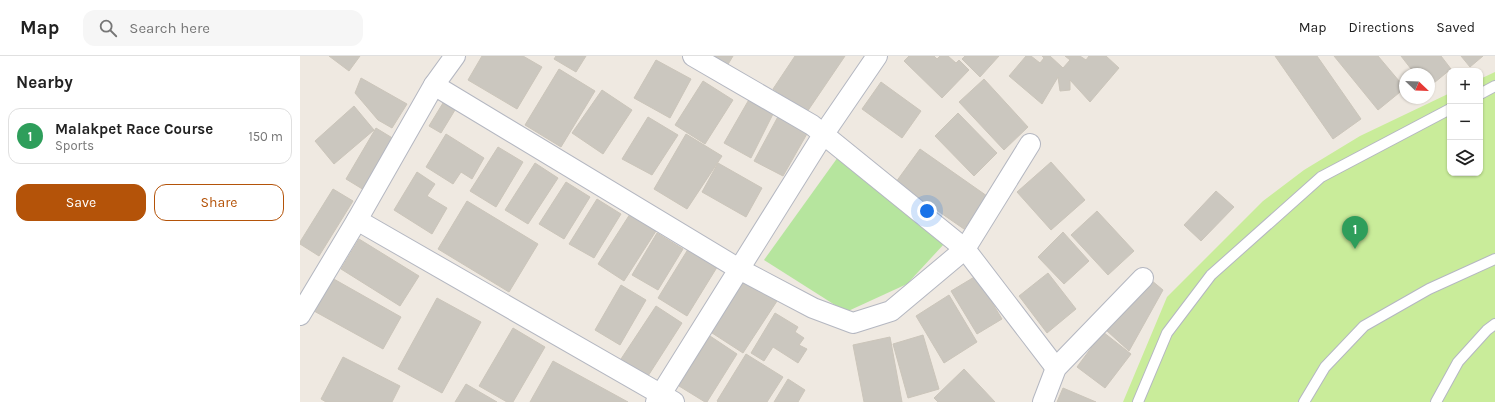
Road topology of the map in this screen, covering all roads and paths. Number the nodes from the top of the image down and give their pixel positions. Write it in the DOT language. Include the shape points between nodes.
graph roads {
  1 [pos="455,56"];
  2 [pos="693,56"];
  3 [pos="877,56"];
  4 [pos="434,85"];
  5 [pos="1495,86"];
  6 [pos="1483,92"];
  7 [pos="1447,111"];
  8 [pos="823,135"];
  9 [pos="1030,144"];
  10 [pos="357,220"];
  11 [pos="964,250"];
  12 [pos="1495,259"];
  13 [pos="739,269"];
  14 [pos="1143,278"];
  15 [pos="300,315"];
  16 [pos="1495,324"];
  17 [pos="1056,368"];
  18 [pos="663,399"];
  19 [pos="1043,402"];
  20 [pos="1138,402"];
  21 [pos="1304,402"];
  22 [pos="1436,402"];
  1 -- 4 [label="street"];
  2 -- 8 [label="street" via="812,125"];
  3 -- 8 [label="street"];
  4 -- 10 [label="street"];
  4 -- 13 [label="street"];
  5 -- 6 [label="lane"];
  7 -- 20 [label="lane" via="1321,177 1211,275 1167,333"];
  8 -- 11 [label="street"];
  8 -- 13 [label="street"];
  9 -- 11 [label="street"];
  10 -- 15 [label="street"];
  10 -- 18 [label="street"];
  11 -- 13 [label="street" via="891,311 853,324 813,308"];
  11 -- 17 [label="street"];
  12 -- 21 [label="lane" via="1429,289 1364,326 1325,367"];
  13 -- 18 [label="street"];
  14 -- 17 [label="street"];
  16 -- 22 [label="lane" via="1458,362"];
  17 -- 19 [label="street"];
}
